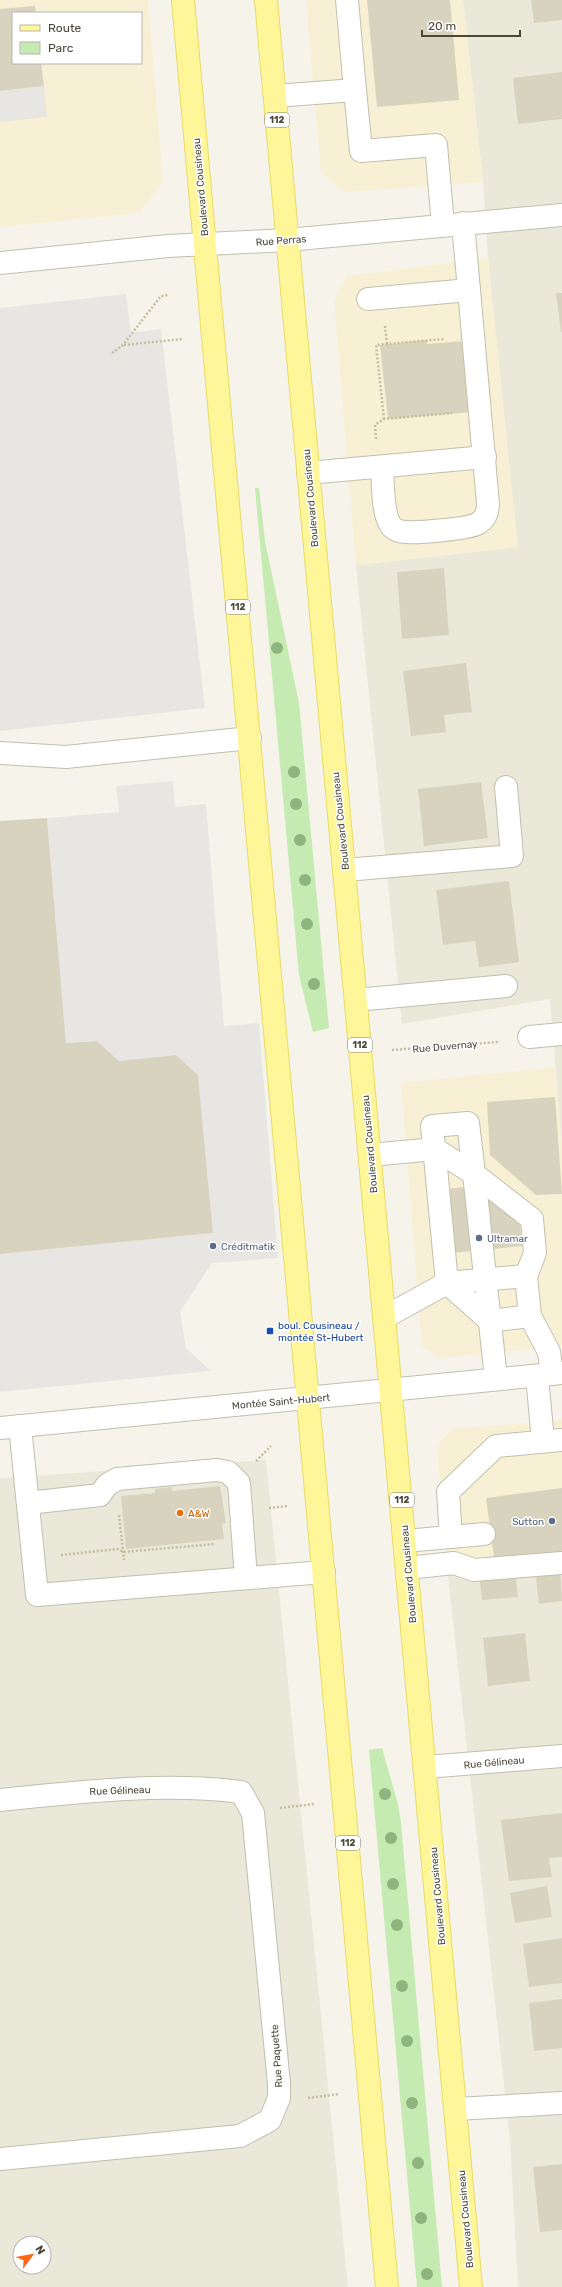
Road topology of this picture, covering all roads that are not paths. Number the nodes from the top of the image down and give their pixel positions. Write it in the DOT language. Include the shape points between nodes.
graph roads {
  1 [pos="183,0"];
  2 [pos="266,0"];
  3 [pos="347,0"];
  4 [pos="355,90"];
  5 [pos="275,96"];
  6 [pos="562,215"];
  7 [pos="453,224"];
  8 [pos="287,240"];
  9 [pos="205,243"];
  10 [pos="0,263"];
  11 [pos="469,290"];
  12 [pos="368,299"];
  13 [pos="485,457"];
  14 [pos="382,467"];
  15 [pos="308,473"];
  16 [pos="250,738"];
  17 [pos="0,753"];
  18 [pos="506,787"];
  19 [pos="345,870"];
  20 [pos="506,986"];
  21 [pos="356,1000"];
  22 [pos="562,1034"];
  23 [pos="529,1037"];
  24 [pos="435,1149"];
  25 [pos="370,1155"];
  26 [pos="474,1174"];
  27 [pos="526,1276"];
  28 [pos="486,1279"];
  29 [pos="447,1283"];
  30 [pos="530,1316"];
  31 [pos="385,1317"];
  32 [pos="490,1321"];
  33 [pos="550,1374"];
  34 [pos="496,1379"];
  35 [pos="392,1390"];
  36 [pos="309,1398"];
  37 [pos="10,1427"];
  38 [pos="552,1440"];
  39 [pos="28,1503"];
  40 [pos="484,1534"];
  41 [pos="451,1537"];
  42 [pos="405,1541"];
  43 [pos="562,1563"];
  44 [pos="408,1568"];
  45 [pos="324,1572"];
  46 [pos="246,1578"];
  47 [pos="562,1756"];
  48 [pos="426,1767"];
  49 [pos="241,1792"];
  50 [pos="0,1800"];
  51 [pos="562,2103"];
  52 [pos="456,2110"];
  53 [pos="0,2159"];
  54 [pos="387,2287"];
  55 [pos="471,2287"];
  1 -- 9 [label="main road, Boulevard Cousineau / 112"];
  2 -- 5 [label="main road, Boulevard Cousineau / 112"];
  3 -- 4 [label="street"];
  4 -- 5 [label="street"];
  4 -- 7 [label="street" via="361,151 436,145"];
  5 -- 8 [label="main road, Boulevard Cousineau / 112"];
  6 -- 7 [label="street, Rue Perras"];
  7 -- 8 [label="street, Rue Perras"];
  7 -- 11 [label="street"];
  8 -- 9 [label="street, Rue Perras"];
  8 -- 15 [label="main road, Boulevard Cousineau / 112"];
  9 -- 10 [label="street, Rue Perras"];
  9 -- 16 [label="main road, Boulevard Cousineau / 112"];
  11 -- 12 [label="street"];
  11 -- 13 [label="street"];
  13 -- 14 [label="street"];
  13 -- 14 [label="street" via="488,510 481,522 470,526 408,532 396,530 388,521 386,512"];
  14 -- 15 [label="street"];
  15 -- 19 [label="main road, Boulevard Cousineau / 112"];
  16 -- 17 [label="street" via="66,757"];
  16 -- 36 [label="main road, Boulevard Cousineau / 112"];
  18 -- 19 [label="street" via="512,856"];
  19 -- 21 [label="main road, Boulevard Cousineau / 112"];
  20 -- 21 [label="street"];
  21 -- 25 [label="main road, Boulevard Cousineau / 112"];
  22 -- 23 [label="street"];
  24 -- 25 [label="street"];
  24 -- 26 [label="street"];
  24 -- 26 [label="street" via="432,1126 468,1123"];
  24 -- 29 [label="street"];
  25 -- 31 [label="main road, Boulevard Cousineau / 112"];
  26 -- 27 [label="street" via="532,1219 535,1253"];
  26 -- 28 [label="street"];
  27 -- 28 [label="street"];
  27 -- 30 [label="street"];
  28 -- 29 [label="street"];
  28 -- 32 [label="street"];
  29 -- 31 [label="street"];
  29 -- 32 [label="street"];
  30 -- 32 [label="street"];
  30 -- 33 [label="street" via="549,1352"];
  31 -- 35 [label="main road, Boulevard Cousineau / 112"];
  32 -- 34 [label="street"];
  33 -- 34 [label="street, Montée Saint-Hubert"];
  33 -- 38 [label="street"];
  34 -- 35 [label="street, Montée Saint-Hubert"];
  35 -- 36 [label="street, Montée Saint-Hubert"];
  35 -- 42 [label="main road, Boulevard Cousineau / 112"];
  36 -- 37 [label="street, Montée Saint-Hubert"];
  36 -- 45 [label="main road, Boulevard Cousineau / 112"];
  37 -- 39 [label="street"];
  38 -- 41 [label="street" via="496,1446 448,1492"];
  39 -- 46 [label="street" via="36,1595"];
  39 -- 46 [label="street" via="100,1495 107,1485 117,1479 217,1470 228,1472 236,1478 240,1490"];
  40 -- 41 [label="street"];
  41 -- 42 [label="street"];
  42 -- 44 [label="main road, Boulevard Cousineau / 112"];
  43 -- 44 [label="street" via="474,1570 454,1564"];
  44 -- 48 [label="main road, Boulevard Cousineau / 112"];
  45 -- 46 [label="street"];
  45 -- 54 [label="main road, Boulevard Cousineau / 112"];
  47 -- 48 [label="street, Rue Gélineau"];
  48 -- 52 [label="main road, Boulevard Cousineau / 112"];
  49 -- 50 [label="street, Rue Gélineau" via="214,1788 107,1789"];
  49 -- 53 [label="street, Rue Paquette" via="254,1813 279,2084 279,2098 270,2120 240,2136"];
  51 -- 52 [label="street"];
  52 -- 55 [label="main road, Boulevard Cousineau / 112"];
}
